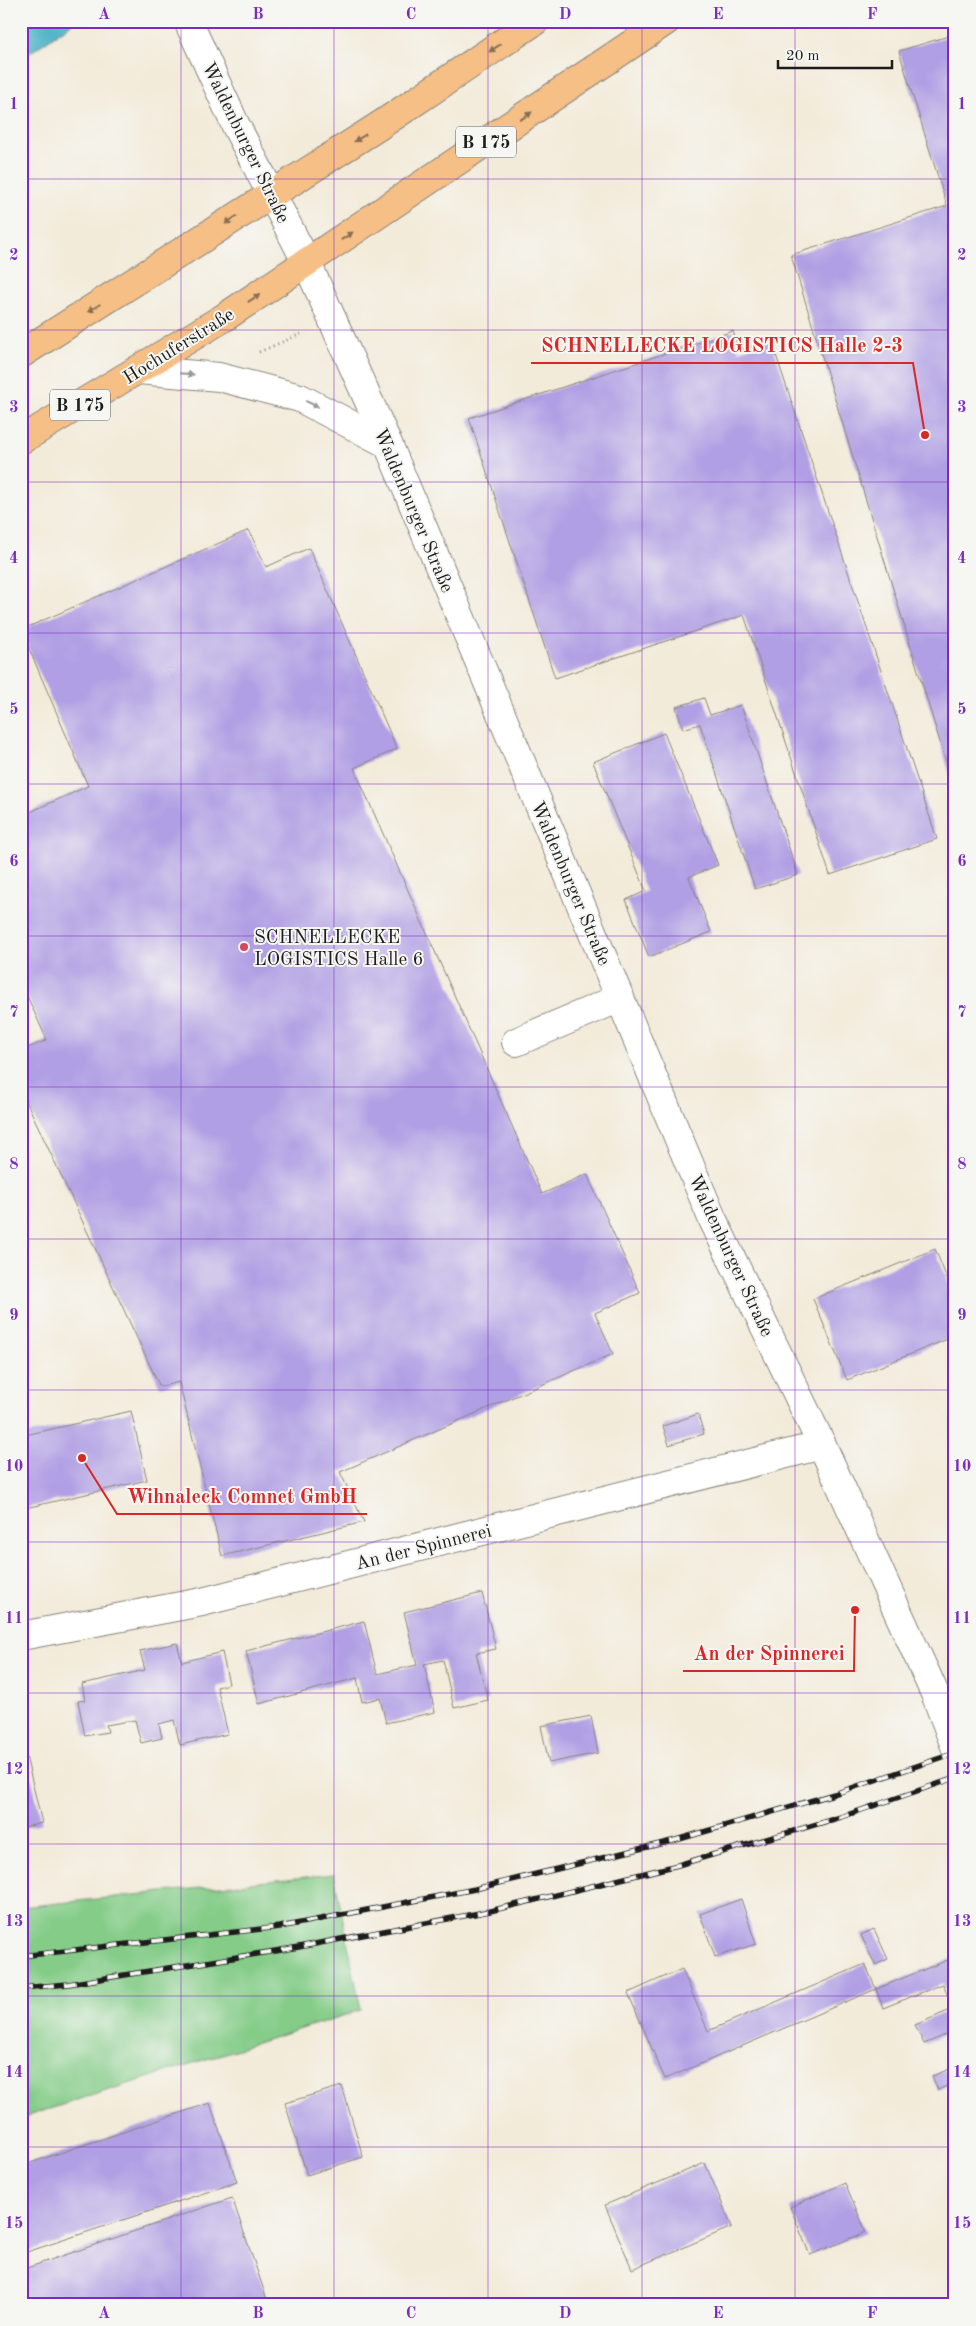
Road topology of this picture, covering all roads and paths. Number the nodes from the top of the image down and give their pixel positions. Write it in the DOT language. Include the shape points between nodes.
graph roads {
  1 [pos="188,21"];
  2 [pos="536,21"];
  3 [pos="666,21"];
  4 [pos="272,194"];
  5 [pos="307,263"];
  6 [pos="301,334"];
  7 [pos="256,353"];
  8 [pos="21,354"];
  9 [pos="138,370"];
  10 [pos="21,440"];
  11 [pos="388,444"];
  12 [pos="620,998"];
  13 [pos="516,1042"];
  14 [pos="822,1444"];
  15 [pos="21,1636"];
  16 [pos="955,1746"];
  1 -- 4 [label="street, Waldenburger Straße" via="235,124"];
  2 -- 4 [label="main road, one-way"];
  5 -- 3 [label="main road, B 175, one-way"];
  4 -- 5 [label="street, Waldenburger Straße"];
  4 -- 8 [label="main road, one-way"];
  9 -- 5 [label="main road, Hochuferstraße / B 175, one-way"];
  5 -- 11 [label="street, Waldenburger Straße"];
  6 -- 7 [label="path"];
  9 -- 10 [label="main road, Hochuferstraße / B 175"];
  9 -- 11 [label="street, one-way" via="219,377 300,398"];
  11 -- 12 [label="street, Waldenburger Straße"];
  12 -- 13 [label="street"];
  12 -- 14 [label="street, Waldenburger Straße" via="712,1218"];
  14 -- 15 [label="street, An der Spinnerei" via="202,1602"];
  14 -- 16 [label="street, Waldenburger Straße" via="936,1696"];
}
